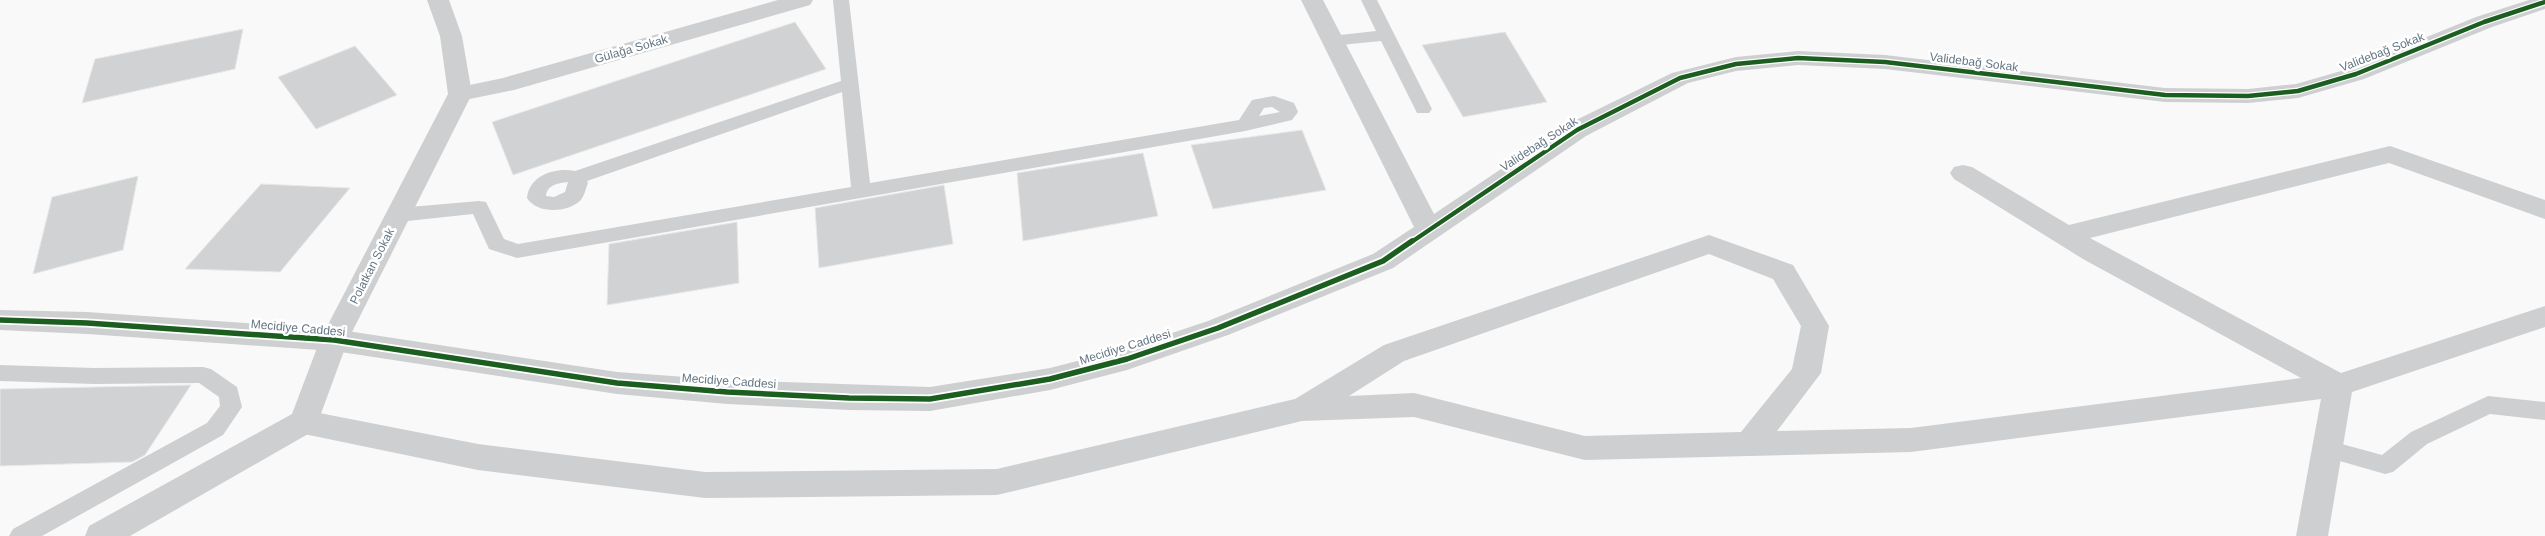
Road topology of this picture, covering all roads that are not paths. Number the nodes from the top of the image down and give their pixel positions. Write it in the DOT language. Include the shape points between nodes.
graph roads {
  1 [pos="438,0"];
  2 [pos="802,0"];
  3 [pos="841,0"];
  4 [pos="1312,0"];
  5 [pos="1369,0"];
  6 [pos="2545,2"];
  7 [pos="1388,35"];
  8 [pos="1332,41"];
  9 [pos="850,84"];
  10 [pos="460,94"];
  11 [pos="1423,109"];
  12 [pos="1245,124"];
  13 [pos="1963,173"];
  14 [pos="575,178"];
  15 [pos="861,192"];
  16 [pos="2545,210"];
  17 [pos="398,215"];
  18 [pos="1428,229"];
  19 [pos="2065,236"];
  20 [pos="2545,316"];
  21 [pos="0,320"];
  22 [pos="334,340"];
  23 [pos="0,374"];
  24 [pos="2338,385"];
  25 [pos="1302,409"];
  26 [pos="2545,412"];
  27 [pos="304,422"];
  28 [pos="1749,444"];
  29 [pos="2327,449"];
  30 [pos="2318,534"];
  31 [pos="20,536"];
  32 [pos="101,536"];
  1 -- 10 [label="street" via="450,36"];
  2 -- 10 [label="street, Gülağa Sokak" via="506,85"];
  3 -- 9 [label="lane"];
  4 -- 8 [label="street"];
  5 -- 7 [label="lane"];
  6 -- 18 [label="street, Validebağ Sokak" via="2484,22 2356,74 2298,91 2248,96 2165,94 1876,62 1798,58 1736,64 1680,78 1577,130"];
  7 -- 8 [label="lane"];
  7 -- 11 [label="lane"];
  8 -- 18 [label="street"];
  9 -- 14 [label="lane"];
  9 -- 15 [label="lane"];
  10 -- 17 [label="street, Polatkan Sokak"];
  12 -- 15 [label="lane"];
  13 -- 19 [label="street"];
  15 -- 17 [label="lane" via="518,251 496,244 479,207"];
  16 -- 19 [label="street" via="2390,154"];
  17 -- 22 [label="street, Polatkan Sokak"];
  18 -- 22 [label="street, Mecidiye Caddesi" via="1383,261 1218,328 1126,359 1050,379 930,399 765,394 617,383"];
  19 -- 24 [label="street"];
  20 -- 24 [label="street"];
  21 -- 22 [label="street, Mecidiye Caddesi" via="87,322"];
  22 -- 27 [label="street, Polatkan Sokak"];
  23 -- 31 [label="lane" via="203,375 229,394 231,408 215,429"];
  24 -- 28 [label="street" via="1911,440"];
  24 -- 29 [label="street"];
  25 -- 27 [label="street" via="997,482 705,485 478,457"];
  25 -- 28 [label="street" via="1414,405 1585,448"];
  25 -- 28 [label="street" via="1394,353 1709,244 1783,272 1815,326 1806,373"];
  26 -- 29 [label="lane" via="2488,405 2419,438 2385,465"];
  27 -- 32 [label="street"];
  29 -- 30 [label="street"];
}
